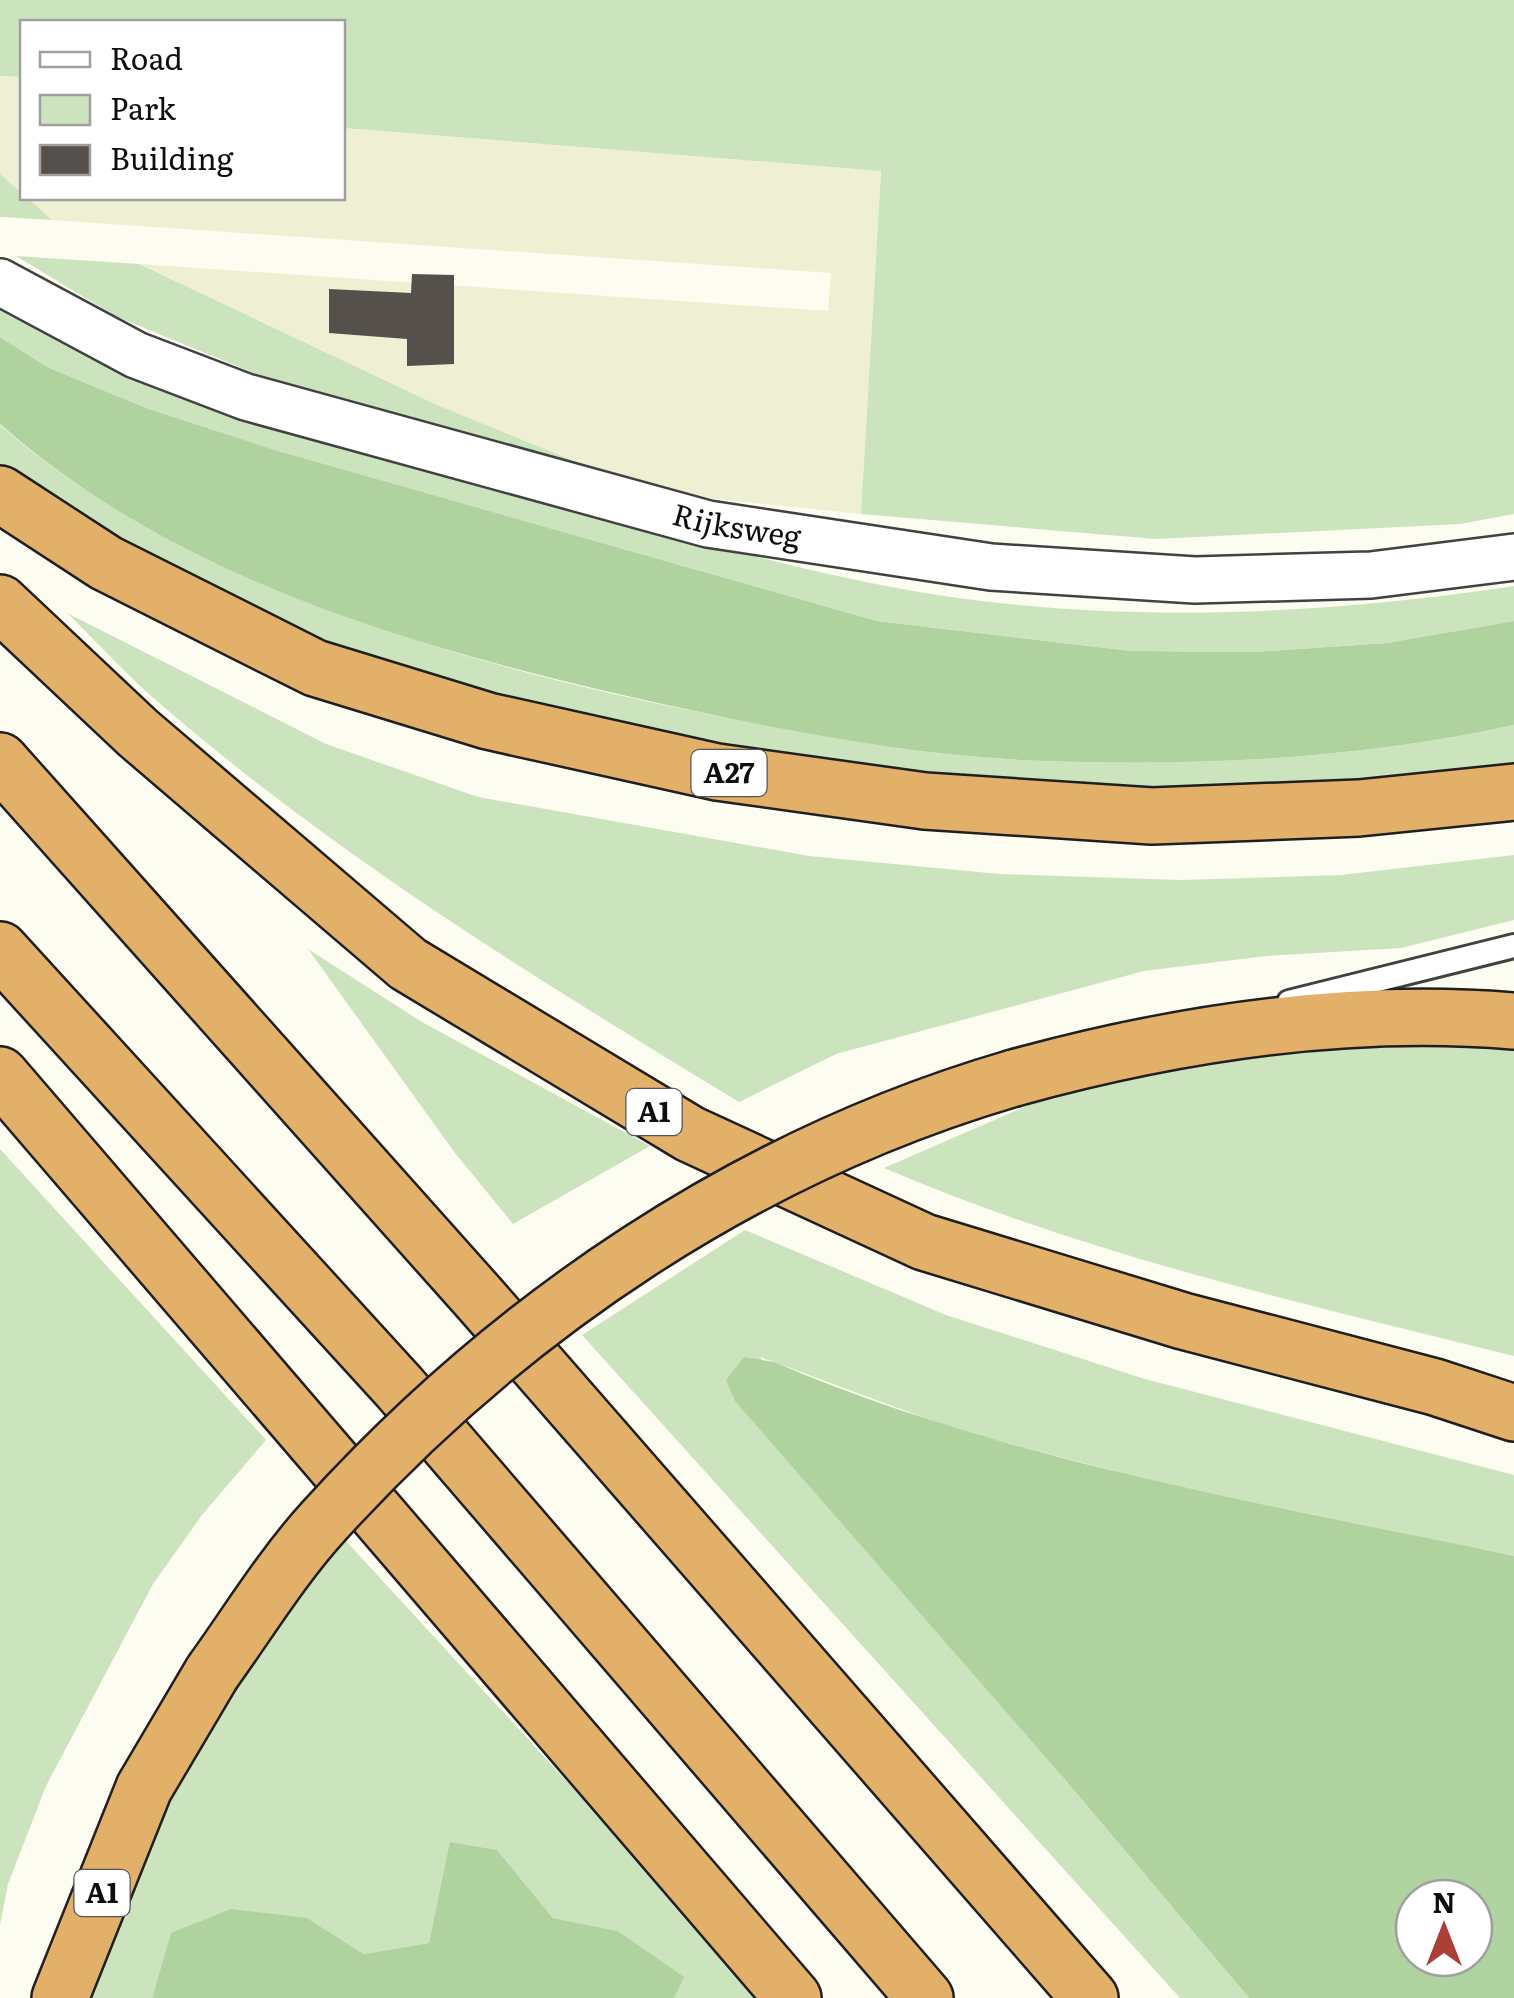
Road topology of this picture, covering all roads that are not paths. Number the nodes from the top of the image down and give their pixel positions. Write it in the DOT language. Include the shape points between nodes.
graph roads {
  1 [pos="0,282"];
  2 [pos="0,494"];
  3 [pos="1514,557"];
  4 [pos="0,603"];
  5 [pos="0,760"];
  6 [pos="1514,792"];
  7 [pos="1514,946"];
  8 [pos="0,950"];
  9 [pos="1514,1021"];
  10 [pos="1102,1053"];
  11 [pos="0,1075"];
  12 [pos="1435,1387"];
  13 [pos="1514,1400"];
  14 [pos="1514,1413"];
  15 [pos="60,1998"];
  16 [pos="793,1998"];
  17 [pos="925,1998"];
  18 [pos="1090,1998"];
  1 -- 3 [label="street, Rijksweg" via="136,355 246,396 708,524 991,567 1194,580 1372,575"];
  2 -- 6 [label="highway, A27" via="106,563 315,668 488,721 717,772 925,800 1152,816 1359,808"];
  4 -- 12 [label="highway, A1" via="138,733 408,964 690,1134 924,1242 1183,1321"];
  5 -- 18 [label="highway"];
  7 -- 10 [label="lane"];
  8 -- 17 [label="highway" via="399,1387"];
  9 -- 10 [label="highway, A1" via="1438,1015 1304,1022"];
  10 -- 15 [label="highway, A1, bridge" via="932,1103 818,1150 690,1218 570,1296 454,1391 320,1524 212,1674 144,1788"];
  11 -- 16 [label="highway"];
  12 -- 13 [label="highway, A1"];
  12 -- 14 [label="highway"];
}
